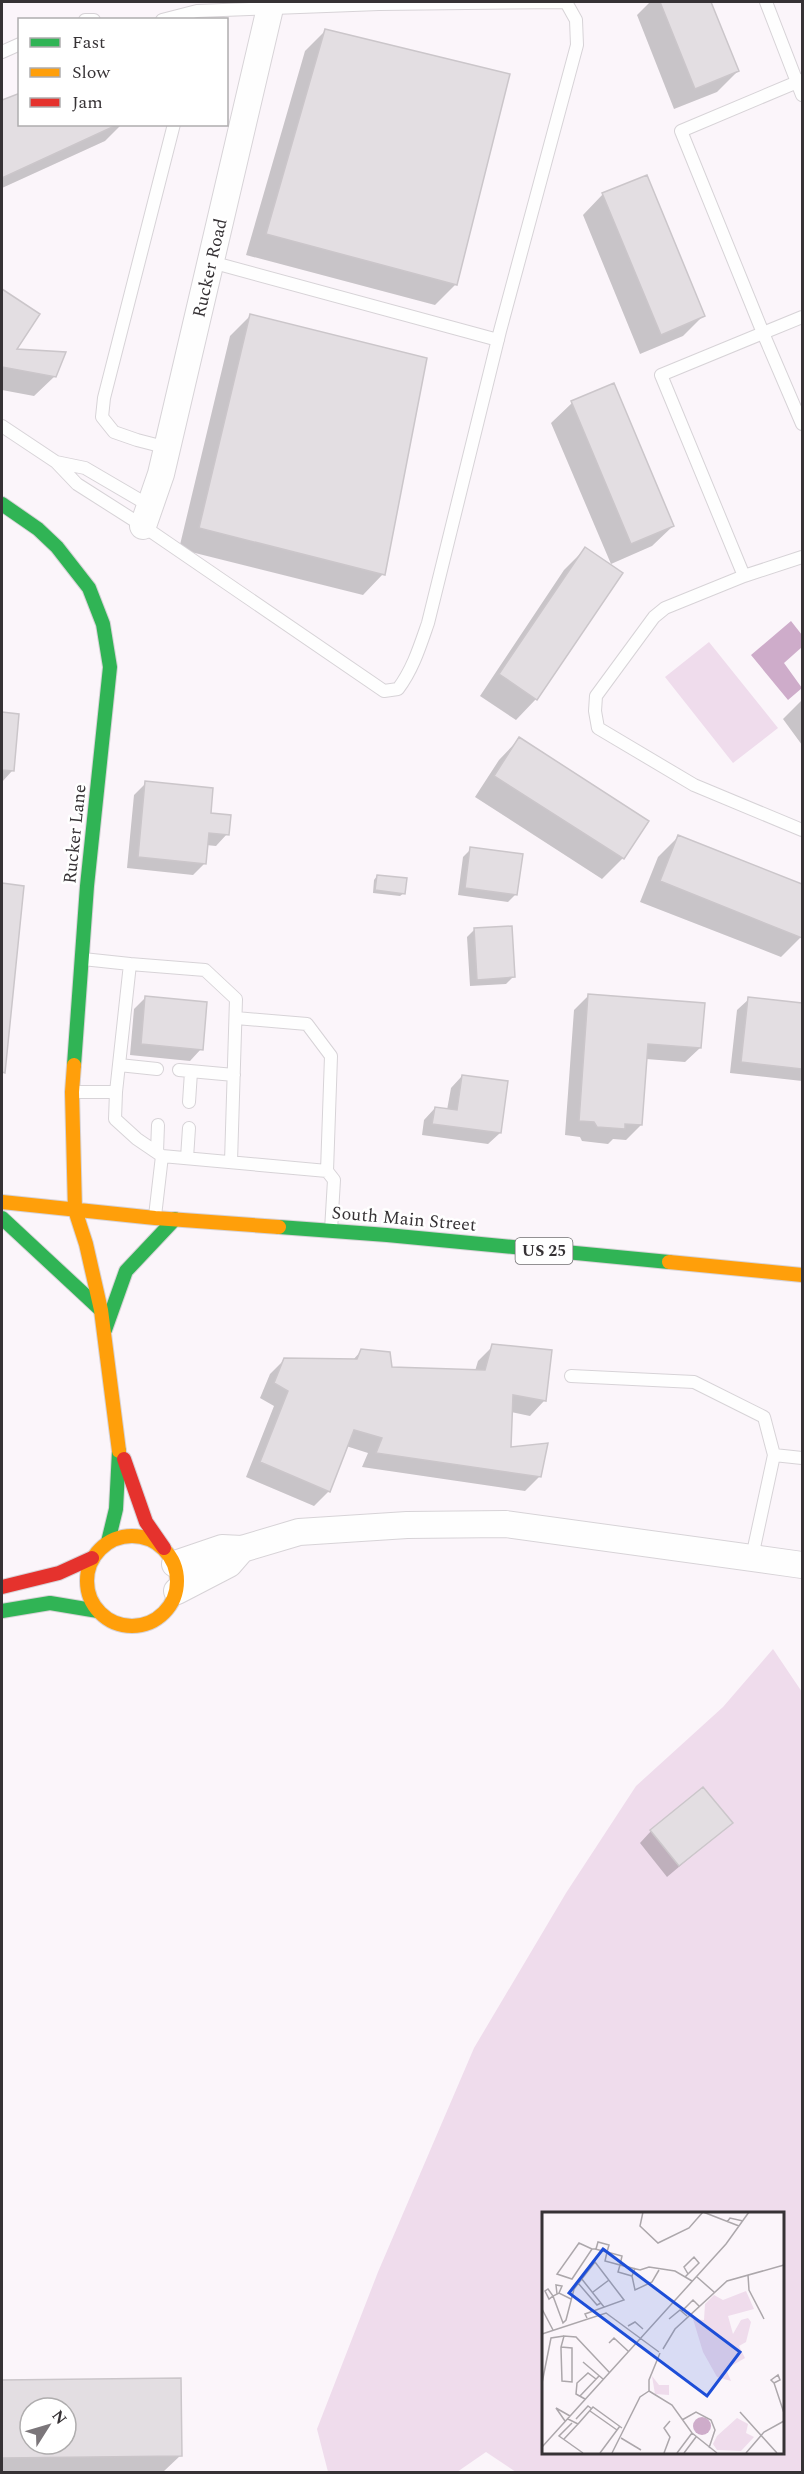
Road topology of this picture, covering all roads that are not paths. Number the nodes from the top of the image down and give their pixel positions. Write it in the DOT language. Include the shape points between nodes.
graph roads {
  1 [pos="766,2"];
  2 [pos="270,8"];
  3 [pos="196,15"];
  4 [pos="176,18"];
  5 [pos="18,45"];
  6 [pos="2,52"];
  7 [pos="800,81"];
  8 [pos="802,95"];
  9 [pos="173,126"];
  10 [pos="211,262"];
  11 [pos="802,317"];
  12 [pos="763,333"];
  13 [pos="498,340"];
  14 [pos="802,424"];
  15 [pos="2,426"];
  16 [pos="168,448"];
  17 [pos="56,462"];
  18 [pos="2,504"];
  19 [pos="147,516"];
  20 [pos="802,557"];
  21 [pos="744,576"];
  22 [pos="802,830"];
  23 [pos="82,959"];
  24 [pos="130,964"];
  25 [pos="236,1018"];
  26 [pos="119,1065"];
  27 [pos="157,1069"];
  28 [pos="234,1076"];
  29 [pos="72,1092"];
  30 [pos="116,1092"];
  31 [pos="189,1102"];
  32 [pos="158,1125"];
  33 [pos="189,1128"];
  34 [pos="160,1154"];
  35 [pos="187,1158"];
  36 [pos="231,1162"];
  37 [pos="327,1171"];
  38 [pos="2,1202"];
  39 [pos="75,1210"];
  40 [pos="2,1218"];
  41 [pos="155,1218"];
  42 [pos="175,1220"];
  43 [pos="331,1230"];
  44 [pos="802,1275"];
  45 [pos="101,1310"];
  46 [pos="104,1331"];
  47 [pos="571,1376"];
  48 [pos="119,1443"];
  49 [pos="774,1455"];
  50 [pos="802,1458"];
  51 [pos="108,1542"];
  52 [pos="242,1549"];
  53 [pos="169,1556"];
  54 [pos="752,1557"];
  55 [pos="92,1558"];
  56 [pos="797,1563"];
  57 [pos="2,1587"];
  58 [pos="177,1591"];
  59 [pos="2,1611"];
  60 [pos="98,1611"];
  1 -- 7 [label="lane"];
  2 -- 3 [label="lane"];
  2 -- 10 [label="street, Rucker Road"];
  2 -- 13 [label="lane" via="566,2 576,20 577,45"];
  3 -- 4 [label="lane"];
  5 -- 6 [label="lane"];
  7 -- 8 [label="lane"];
  7 -- 12 [label="lane" via="681,131"];
  9 -- 16 [label="lane" via="102,417 114,432"];
  10 -- 13 [label="lane"];
  10 -- 16 [label="street, Rucker Road"];
  11 -- 12 [label="lane"];
  12 -- 14 [label="lane"];
  12 -- 21 [label="lane" via="661,375"];
  13 -- 19 [label="lane" via="428,623 413,664 398,689 384,691"];
  15 -- 17 [label="lane"];
  16 -- 19 [label="street, Rucker Road"];
  17 -- 19 [label="lane" via="77,484"];
  17 -- 19 [label="lane" via="86,468"];
  18 -- 23 [label="street, Rucker Lane" via="57,547 89,588 103,624 110,666"];
  20 -- 21 [label="lane"];
  21 -- 22 [label="lane" via="665,608 654,617 596,696 598,728 694,785"];
  23 -- 24 [label="lane"];
  23 -- 29 [label="street, Rucker Lane"];
  24 -- 25 [label="lane" via="205,970 236,999"];
  24 -- 26 [label="lane"];
  25 -- 28 [label="lane"];
  25 -- 37 [label="lane" via="307,1024 331,1056"];
  26 -- 27 [label="lane"];
  26 -- 30 [label="lane"];
  28 -- 31 [label="lane" via="185,1071"];
  28 -- 36 [label="lane"];
  29 -- 30 [label="lane"];
  29 -- 39 [label="street, Rucker Lane"];
  30 -- 34 [label="lane" via="115,1119"];
  32 -- 34 [label="lane"];
  33 -- 35 [label="lane"];
  34 -- 35 [label="lane"];
  34 -- 41 [label="lane"];
  35 -- 36 [label="lane"];
  36 -- 37 [label="lane"];
  37 -- 43 [label="lane" via="333,1180"];
  38 -- 39 [label="street, South Main Street / US 25"];
  39 -- 41 [label="street, South Main Street / US 25"];
  39 -- 45 [label="street, Rucker Lane"];
  40 -- 45 [label="street"];
  41 -- 42 [label="street, South Main Street / US 25"];
  42 -- 43 [label="street, South Main Street / US 25"];
  42 -- 46 [label="street" via="126,1271"];
  43 -- 44 [label="street, South Main Street / US 25"];
  45 -- 46 [label="street, Rucker Lane"];
  46 -- 48 [label="street, Rucker Lane"];
  47 -- 49 [label="lane" via="694,1382 764,1417"];
  48 -- 51 [label="street" via="116,1509"];
  48 -- 53 [label="street" via="146,1522"];
  49 -- 50 [label="lane"];
  49 -- 54 [label="lane"];
  51 -- 53 [label="street" via="137,1535 152,1539"];
  51 -- 55 [label="street"];
  52 -- 53 [label="street"];
  52 -- 54 [label="street" via="299,1532 506,1524"];
  52 -- 58 [label="street" via="229,1564"];
  53 -- 58 [label="street" via="178,1578"];
  54 -- 56 [label="street"];
  55 -- 57 [label="street" via="59,1573"];
  55 -- 60 [label="street" via="87,1584"];
  58 -- 60 [label="street" via="165,1613 143,1625 119,1624"];
  59 -- 60 [label="street" via="50,1603"];
}
